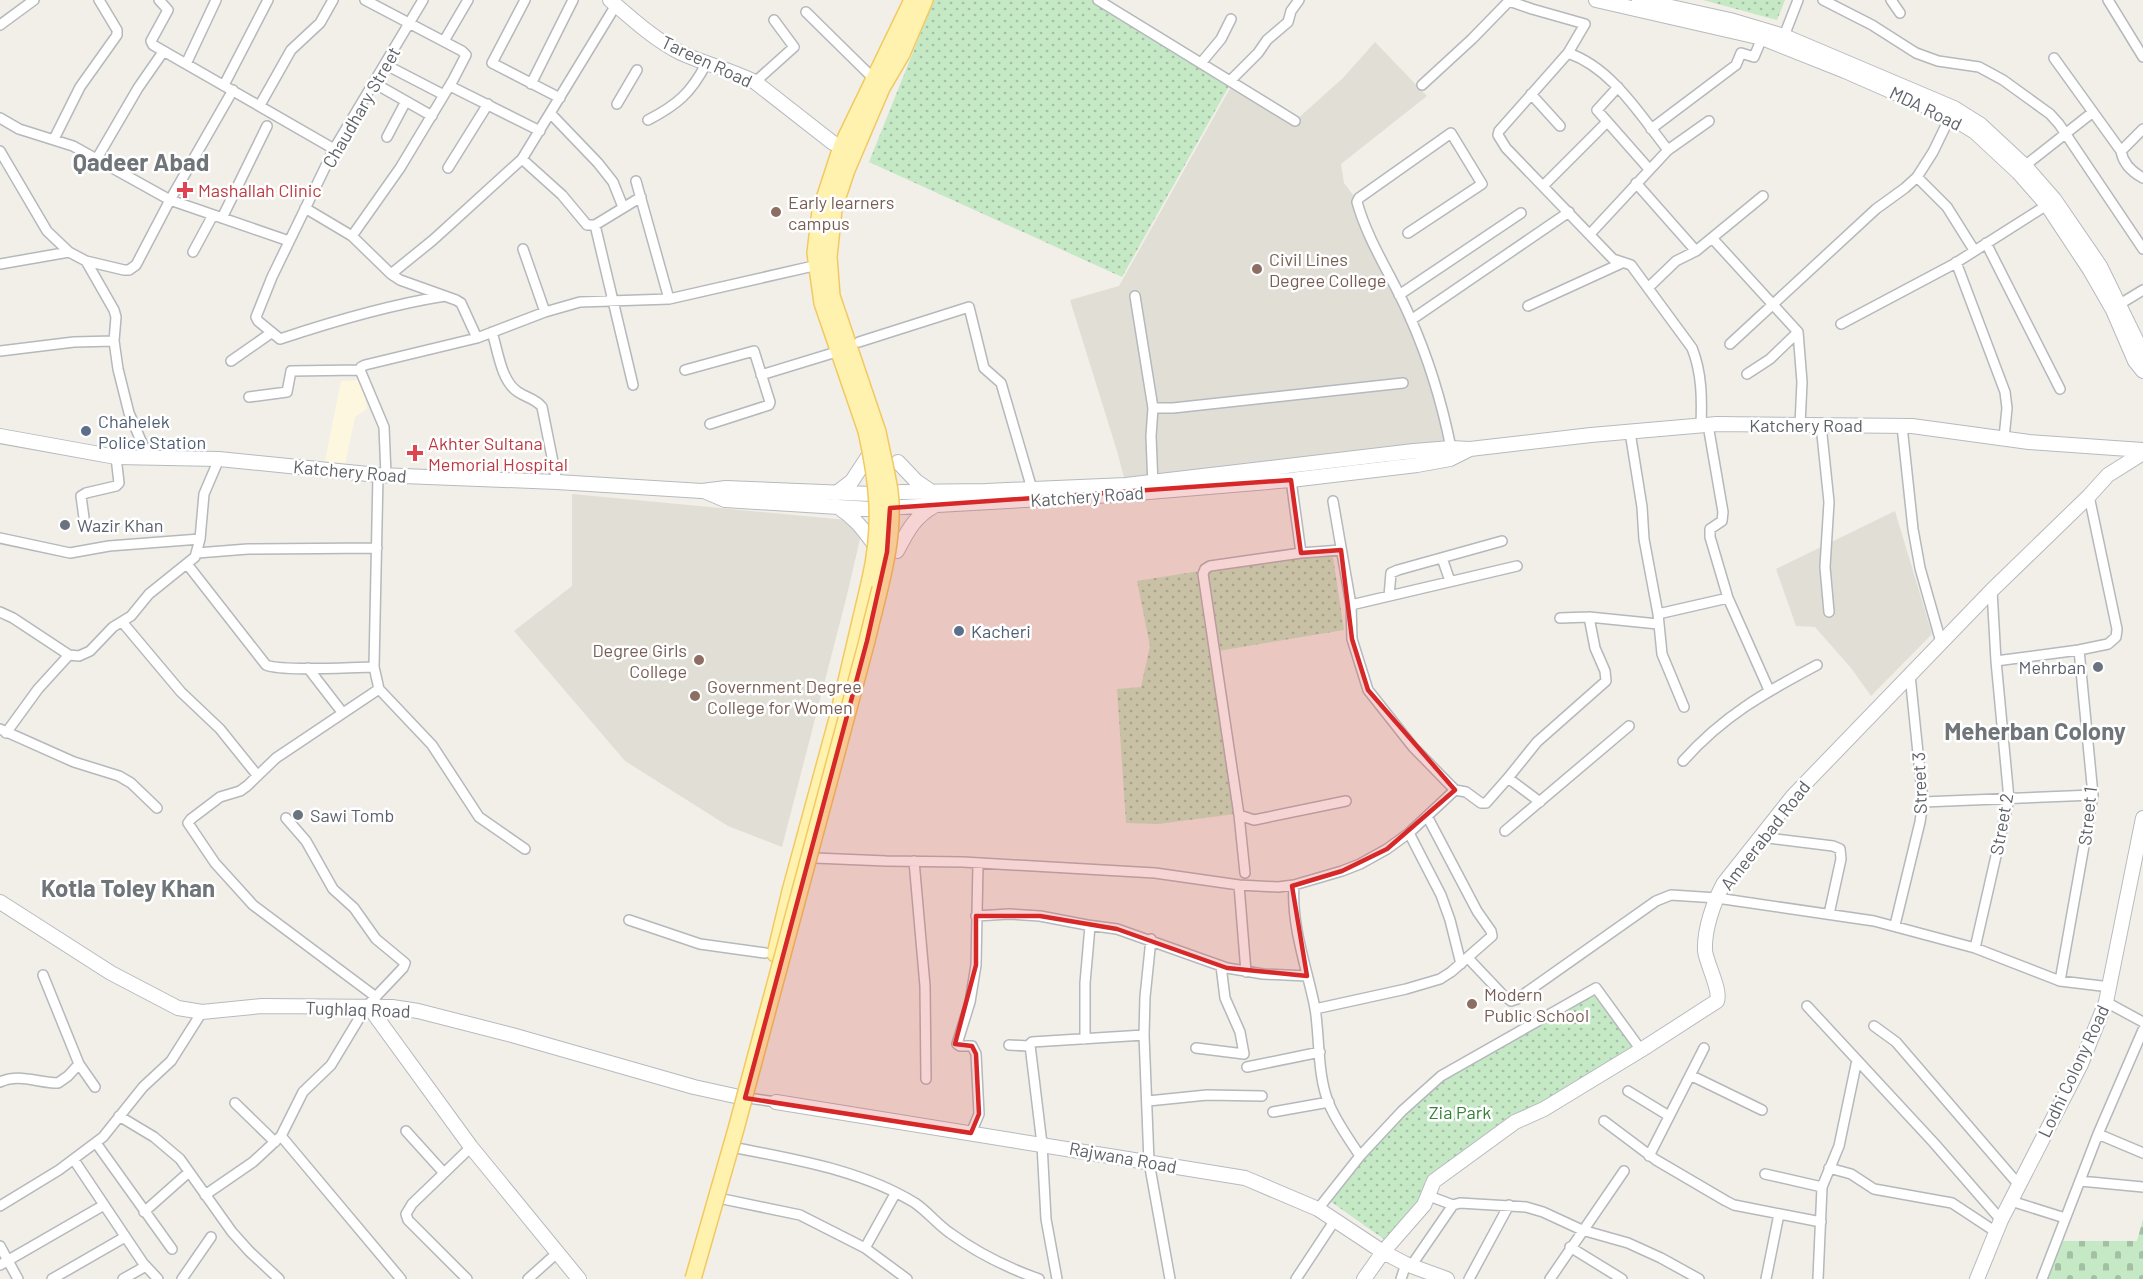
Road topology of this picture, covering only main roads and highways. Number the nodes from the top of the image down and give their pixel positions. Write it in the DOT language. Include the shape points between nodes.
graph roads {
  1 [pos="912,0"];
  2 [pos="925,0"];
  3 [pos="1596,0"];
  4 [pos="1639,0"];
  5 [pos="613,3"];
  6 [pos="1728,25"];
  7 [pos="1847,67"];
  8 [pos="833,143"];
  9 [pos="2021,169"];
  10 [pos="2143,354"];
  11 [pos="2143,371"];
  12 [pos="872,432"];
  13 [pos="0,436"];
  14 [pos="1470,449"];
  15 [pos="2143,452"];
  16 [pos="1416,458"];
  17 [pos="867,459"];
  18 [pos="898,462"];
  19 [pos="1326,469"];
  20 [pos="1246,477"];
  21 [pos="1112,490"];
  22 [pos="935,498"];
  23 [pos="835,500"];
  24 [pos="874,544"];
  25 [pos="897,551"];
  26 [pos="2143,818"];
  27 [pos="0,902"];
  28 [pos="370,1004"];
  29 [pos="735,1096"];
  30 [pos="776,1102"];
  31 [pos="1383,1252"];
  32 [pos="579,1279"];
  33 [pos="683,1279"];
  34 [pos="693,1279"];
  35 [pos="1364,1279"];
  36 [pos="1448,1279"];
  37 [pos="1977,1279"];
  1 -- 12 [label="main road" via="841,147 820,211 815,252 822,303"];
  2 -- 12 [label="main road" via="902,54 882,88 834,209 829,257 832,296"];
  3 -- 6 [label="main road, MDA Road"];
  4 -- 6 [label="main road, MDA Road"];
  5 -- 8 [label="main road, Tareen Road" via="658,39 706,64 755,82"];
  6 -- 7 [label="main road, MDA Road"];
  6 -- 7 [label="main road, MDA Road" via="1784,36"];
  7 -- 9 [label="main road, MDA Road" via="1950,117"];
  7 -- 9 [label="main road, MDA Road" via="1954,108 1981,125"];
  9 -- 10 [label="main road, MDA Road" via="2054,200 2094,256"];
  9 -- 11 [label="main road, MDA Road" via="2090,270"];
  12 -- 33 [label="main road, bridge" via="877,551 775,954"];
  12 -- 34 [label="main road, bridge" via="890,492 889,535 880,583 765,1025"];
  13 -- 23 [label="main road, Katchery Road" via="116,457 219,459 382,475 702,491 726,488"];
  14 -- 15 [label="main road, Katchery Road" via="1705,425 1821,425 1902,426"];
  14 -- 16 [label="main road, Katchery Road" via="1451,448"];
  14 -- 16 [label="main road, Katchery Road" via="1450,459"];
  15 -- 31 [label="main road, Ameerabad Road" via="2108,475 1941,642 1793,796 1724,882 1707,931 1705,950 1719,998 1544,1109 1515,1122 1434,1181 1424,1205"];
  16 -- 19 [label="main road, Katchery Road"];
  17 -- 23 [label="main road"];
  18 -- 22 [label="main road"];
  19 -- 20 [label="main road, Katchery Road"];
  19 -- 20 [label="main road, Katchery Road" via="1291,480"];
  20 -- 21 [label="main road, Katchery Road"];
  21 -- 22 [label="main road, Katchery Road"];
  21 -- 22 [label="main road, Katchery Road" via="1032,489"];
  22 -- 23 [label="main road, Katchery Road" via="902,492"];
  22 -- 23 [label="main road, Katchery Road" via="902,507 871,509"];
  22 -- 25 [label="main road" via="908,528"];
  23 -- 24 [label="main road"];
  26 -- 37 [label="main road, Lodhi Colony Road" via="2106,1002 2081,1064 1998,1226"];
  27 -- 28 [label="main road, Tughlaq Road" via="101,967 178,1008 202,1012 262,1006"];
  28 -- 29 [label="main road, Tughlaq Road" via="418,1011"];
  28 -- 32 [label="main road" via="471,1147"];
  30 -- 31 [label="main road, Rajwana Road" via="1245,1178 1318,1209"];
  31 -- 35 [label="main road, Ameerabad Road"];
  31 -- 36 [label="main road, Rajwana Road"];
}
